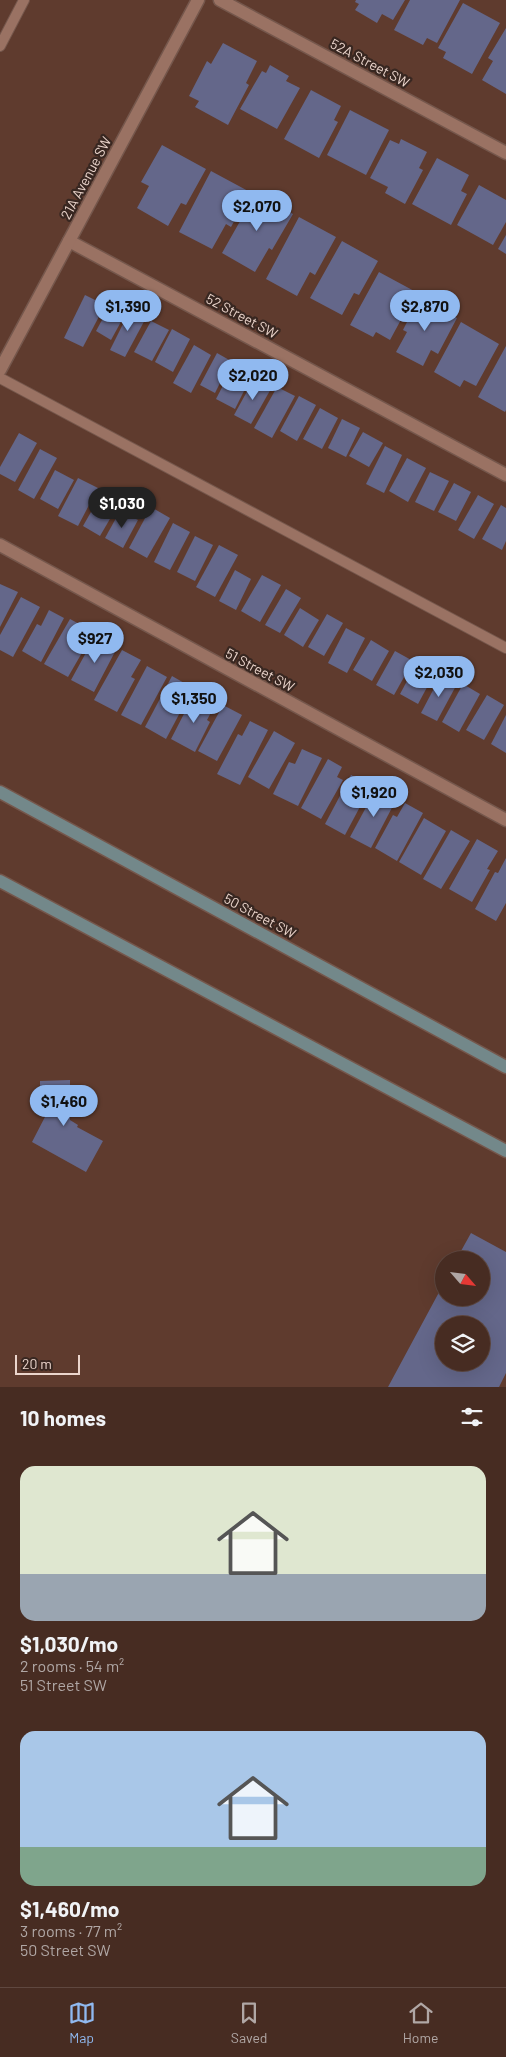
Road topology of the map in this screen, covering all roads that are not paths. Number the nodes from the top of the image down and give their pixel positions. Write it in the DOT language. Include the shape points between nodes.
graph roads {
  1 [pos="24,0"];
  2 [pos="198,0"];
  3 [pos="220,0"];
  4 [pos="0,46"];
  5 [pos="506,153"];
  6 [pos="69,241"];
  7 [pos="0,370"];
  8 [pos="0,378"];
  9 [pos="506,475"];
  10 [pos="0,545"];
  11 [pos="506,648"];
  12 [pos="0,792"];
  13 [pos="506,820"];
  14 [pos="0,880"];
  15 [pos="506,1067"];
  16 [pos="506,1151"];
  1 -- 4 [label="lane"];
  2 -- 6 [label="street, 21A Avenue SW"];
  3 -- 5 [label="street, 52A Street SW"];
  6 -- 7 [label="street, 21A Avenue SW"];
  6 -- 9 [label="street, 52 Street SW"];
  8 -- 11 [label="lane"];
  10 -- 13 [label="street, 51 Street SW"];
  12 -- 15 [label="main road, 50 Street SW"];
  14 -- 16 [label="main road"];
}
